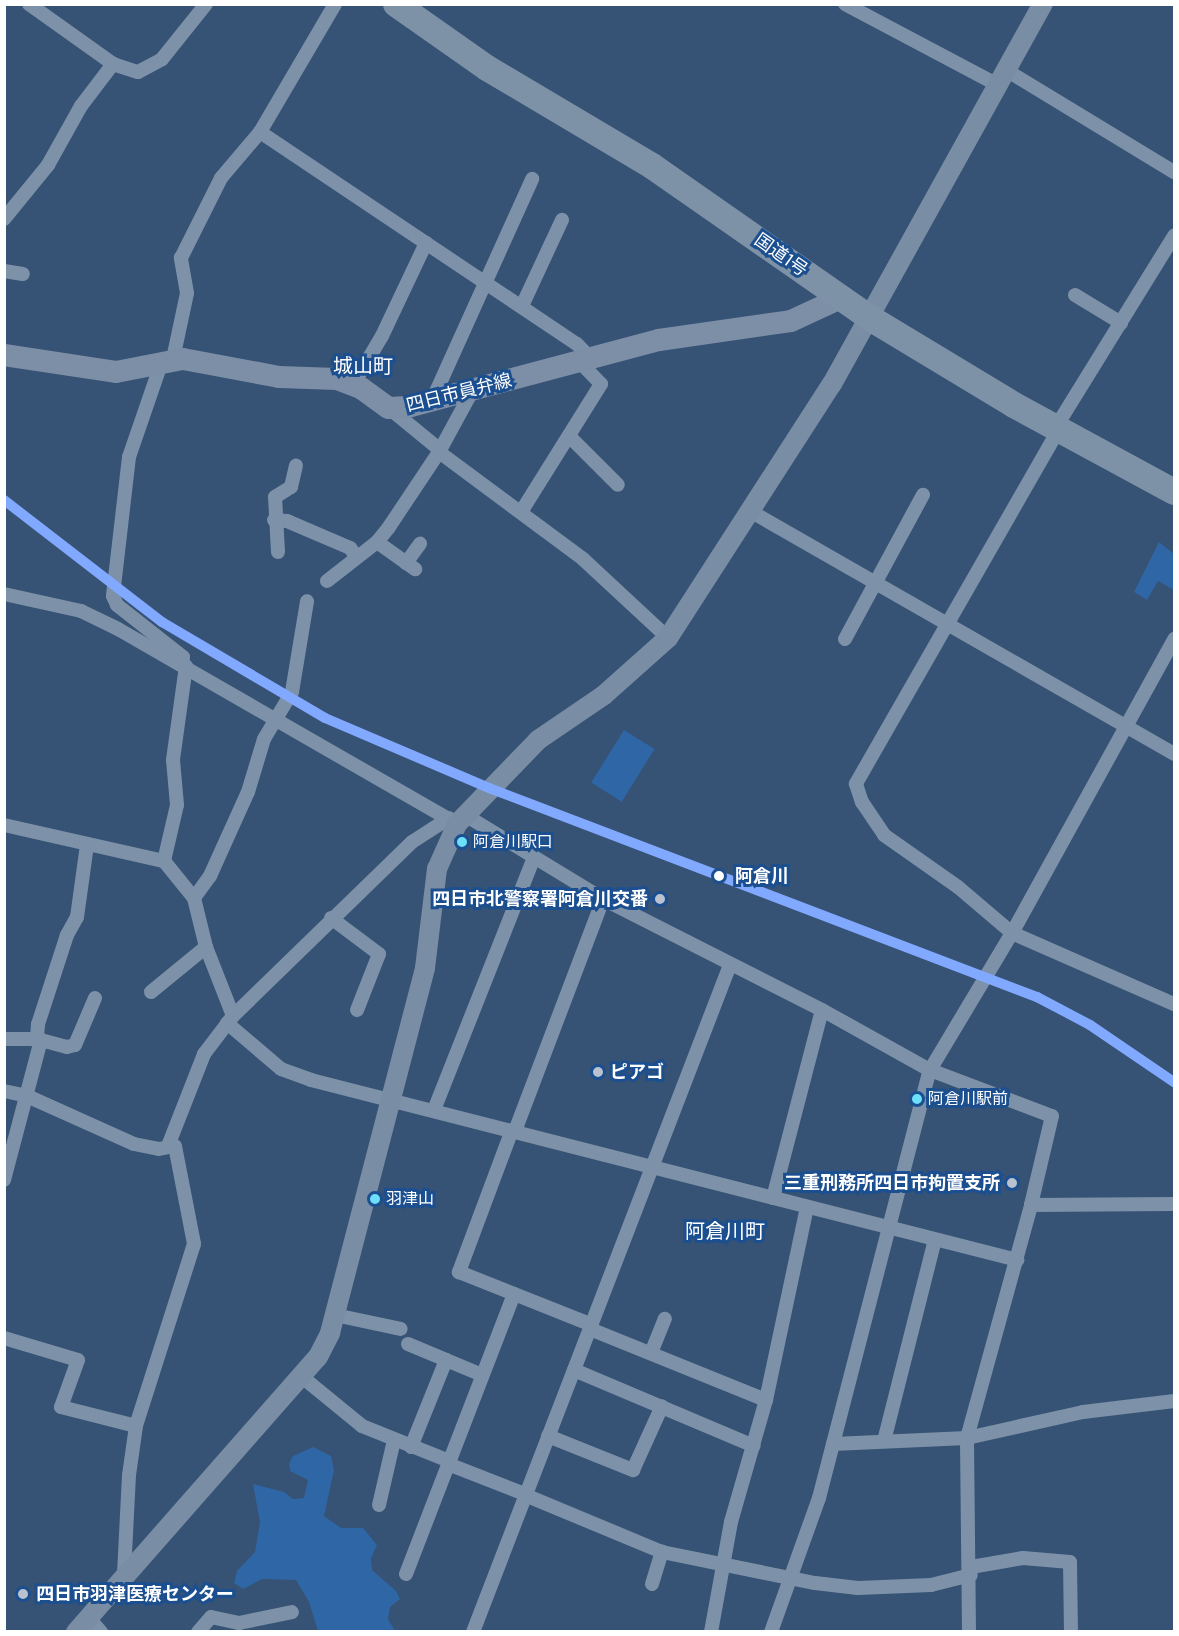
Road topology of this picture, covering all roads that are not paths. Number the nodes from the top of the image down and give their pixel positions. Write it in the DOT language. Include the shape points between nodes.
graph roads {
  1 [pos="28,4"];
  2 [pos="206,4"];
  3 [pos="335,4"];
  4 [pos="396,4"];
  5 [pos="845,4"];
  6 [pos="1043,4"];
  7 [pos="113,64"];
  8 [pos="1002,78"];
  9 [pos="260,132"];
  10 [pos="1174,172"];
  11 [pos="532,179"];
  12 [pos="4,219"];
  13 [pos="562,220"];
  14 [pos="1174,236"];
  15 [pos="426,243"];
  16 [pos="4,271"];
  17 [pos="23,274"];
  18 [pos="484,281"];
  19 [pos="1075,296"];
  20 [pos="843,297"];
  21 [pos="522,306"];
  22 [pos="870,318"];
  23 [pos="1120,323"];
  24 [pos="4,355"];
  25 [pos="585,359"];
  26 [pos="167,362"];
  27 [pos="353,385"];
  28 [pos="471,393"];
  29 [pos="431,403"];
  30 [pos="388,408"];
  31 [pos="1057,428"];
  32 [pos="568,436"];
  33 [pos="439,451"];
  34 [pos="296,466"];
  35 [pos="618,485"];
  36 [pos="1174,492"];
  37 [pos="923,495"];
  38 [pos="750,511"];
  39 [pos="521,512"];
  40 [pos="274,520"];
  41 [pos="377,542"];
  42 [pos="420,544"];
  43 [pos="278,552"];
  44 [pos="356,556"];
  45 [pos="327,581"];
  46 [pos="876,583"];
  47 [pos="4,594"];
  48 [pos="307,601"];
  49 [pos="946,623"];
  50 [pos="668,638"];
  51 [pos="845,639"];
  52 [pos="1174,639"];
  53 [pos="182,665"];
  54 [pos="275,719"];
  55 [pos="1126,725"];
  56 [pos="1174,754"];
  57 [pos="457,819"];
  58 [pos="4,825"];
  59 [pos="87,845"];
  60 [pos="534,858"];
  61 [pos="164,861"];
  62 [pos="194,898"];
  63 [pos="603,899"];
  64 [pos="331,918"];
  65 [pos="1012,933"];
  66 [pos="206,946"];
  67 [pos="730,964"];
  68 [pos="152,992"];
  69 [pos="95,998"];
  70 [pos="1174,1004"];
  71 [pos="357,1010"];
  72 [pos="822,1010"];
  73 [pos="230,1019"];
  74 [pos="4,1039"];
  75 [pos="39,1040"];
  76 [pos="930,1070"];
  77 [pos="4,1091"];
  78 [pos="27,1096"];
  79 [pos="389,1099"];
  80 [pos="434,1110"];
  81 [pos="514,1131"];
  82 [pos="168,1146"];
  83 [pos="653,1167"];
  84 [pos="5,1172"];
  85 [pos="773,1198"];
  86 [pos="1174,1204"];
  87 [pos="1031,1205"];
  88 [pos="807,1207"];
  89 [pos="889,1228"];
  90 [pos="935,1240"];
  91 [pos="1017,1260"];
  92 [pos="514,1294"];
  93 [pos="334,1315"];
  94 [pos="665,1319"];
  95 [pos="591,1327"];
  96 [pos="401,1329"];
  97 [pos="4,1338"];
  98 [pos="408,1344"];
  99 [pos="651,1353"];
  100 [pos="446,1360"];
  101 [pos="574,1370"];
  102 [pos="482,1375"];
  103 [pos="301,1376"];
  104 [pos="766,1400"];
  105 [pos="1174,1401"];
  106 [pos="662,1406"];
  107 [pos="136,1426"];
  108 [pos="548,1436"];
  109 [pos="967,1438"];
  110 [pos="394,1440"];
  111 [pos="884,1441"];
  112 [pos="834,1444"];
  113 [pos="754,1446"];
  114 [pos="411,1447"];
  115 [pos="448,1462"];
  116 [pos="525,1494"];
  117 [pos="379,1505"];
  118 [pos="662,1552"];
  119 [pos="723,1564"];
  120 [pos="971,1571"];
  121 [pos="406,1574"];
  122 [pos="124,1575"];
  123 [pos="790,1579"];
  124 [pos="652,1584"];
  125 [pos="292,1612"];
  126 [pos="88,1627"];
  127 [pos="198,1632"];
  128 [pos="473,1632"];
  129 [pos="711,1632"];
  130 [pos="771,1632"];
  131 [pos="969,1632"];
  132 [pos="1071,1632"];
  1 -- 7 [label="street"];
  2 -- 7 [label="street" via="153,67 138,72"];
  3 -- 9 [label="street"];
  4 -- 20 [label="highway, 国道1号" via="486,68 652,166"];
  5 -- 8 [label="street"];
  6 -- 8 [label="street"];
  7 -- 12 [label="street" via="81,106 48,165"];
  8 -- 10 [label="street"];
  8 -- 22 [label="street"];
  9 -- 15 [label="street"];
  9 -- 26 [label="street" via="221,178 181,258 186,292"];
  11 -- 18 [label="street"];
  13 -- 21 [label="street"];
  14 -- 23 [label="street"];
  15 -- 18 [label="street"];
  15 -- 27 [label="street" via="382,336"];
  16 -- 17 [label="street"];
  18 -- 21 [label="street"];
  18 -- 29 [label="street"];
  19 -- 23 [label="street"];
  20 -- 22 [label="highway, 国道1号"];
  20 -- 25 [label="main road, 四日市員弁線" via="791,321 659,340"];
  21 -- 25 [label="street" via="577,344"];
  22 -- 31 [label="highway, 国道1号"];
  22 -- 38 [label="street"];
  23 -- 31 [label="street"];
  24 -- 26 [label="main road, 四日市員弁線" via="116,372"];
  25 -- 28 [label="main road, 四日市員弁線"];
  25 -- 32 [label="street" via="601,384"];
  26 -- 27 [label="main road, 四日市員弁線" via="206,362 279,377 337,379"];
  26 -- 53 [label="street" via="129,457 113,596 117,605 183,657"];
  27 -- 30 [label="main road, 四日市員弁線"];
  28 -- 29 [label="main road, 四日市員弁線"];
  28 -- 33 [label="street"];
  29 -- 30 [label="main road, 四日市員弁線"];
  30 -- 33 [label="street"];
  31 -- 36 [label="highway, 国道1号"];
  31 -- 49 [label="street"];
  32 -- 35 [label="street"];
  32 -- 39 [label="street"];
  33 -- 39 [label="street"];
  33 -- 41 [label="street"];
  34 -- 40 [label="street" via="291,487 275,497"];
  37 -- 46 [label="street"];
  38 -- 46 [label="street"];
  38 -- 50 [label="street"];
  39 -- 50 [label="street" via="584,559"];
  40 -- 43 [label="street"];
  40 -- 44 [label="street" via="287,521 350,548"];
  41 -- 42 [label="street" via="411,566"];
  41 -- 44 [label="street"];
  44 -- 45 [label="street"];
  46 -- 49 [label="street"];
  46 -- 51 [label="street"];
  47 -- 53 [label="street" via="81,611"];
  48 -- 54 [label="street" via="292,692"];
  49 -- 55 [label="street"];
  49 -- 65 [label="street" via="856,784 862,802 884,835 958,887"];
  50 -- 57 [label="street" via="604,695 538,740"];
  52 -- 55 [label="street"];
  53 -- 54 [label="street"];
  53 -- 61 [label="street" via="174,745 177,805"];
  54 -- 57 [label="street"];
  54 -- 62 [label="street" via="210,876"];
  55 -- 56 [label="street"];
  55 -- 65 [label="street"];
  57 -- 60 [label="street"];
  57 -- 64 [label="street" via="412,842"];
  57 -- 79 [label="street" via="436,876 424,968"];
  58 -- 59 [label="street"];
  59 -- 61 [label="street"];
  59 -- 75 [label="street" via="77,917 38,1024"];
  60 -- 63 [label="street"];
  60 -- 80 [label="street"];
  61 -- 62 [label="street"];
  62 -- 66 [label="street"];
  63 -- 67 [label="street"];
  63 -- 81 [label="street"];
  64 -- 71 [label="street" via="379,954"];
  64 -- 73 [label="street"];
  65 -- 70 [label="street"];
  65 -- 76 [label="street"];
  66 -- 68 [label="street"];
  66 -- 73 [label="street"];
  67 -- 72 [label="street"];
  67 -- 83 [label="street"];
  69 -- 75 [label="street" via="75,1045 67,1047"];
  72 -- 76 [label="street"];
  72 -- 85 [label="street"];
  73 -- 79 [label="street" via="281,1069"];
  73 -- 82 [label="street" via="204,1054"];
  74 -- 75 [label="street"];
  75 -- 78 [label="street"];
  76 -- 87 [label="street" via="1052,1116"];
  76 -- 89 [label="street"];
  77 -- 78 [label="street"];
  78 -- 82 [label="street" via="134,1144"];
  78 -- 84 [label="street"];
  79 -- 80 [label="street"];
  79 -- 93 [label="street"];
  80 -- 81 [label="street"];
  81 -- 83 [label="street"];
  81 -- 92 [label="street" via="459,1272"];
  82 -- 107 [label="street" via="175,1146 194,1244"];
  83 -- 85 [label="street"];
  83 -- 95 [label="street"];
  85 -- 88 [label="street"];
  86 -- 87 [label="street"];
  87 -- 91 [label="street"];
  88 -- 89 [label="street"];
  88 -- 104 [label="street"];
  89 -- 90 [label="street"];
  89 -- 112 [label="street"];
  90 -- 91 [label="street"];
  90 -- 111 [label="street"];
  91 -- 109 [label="street"];
  92 -- 95 [label="street"];
  92 -- 102 [label="street"];
  93 -- 96 [label="street"];
  93 -- 103 [label="street" via="318,1357"];
  94 -- 99 [label="street"];
  95 -- 99 [label="street"];
  95 -- 101 [label="street"];
  97 -- 107 [label="street" via="78,1360 61,1407"];
  98 -- 100 [label="street"];
  99 -- 104 [label="street"];
  100 -- 102 [label="street"];
  100 -- 114 [label="street"];
  101 -- 106 [label="street"];
  101 -- 108 [label="street"];
  102 -- 115 [label="street"];
  103 -- 110 [label="street" via="362,1426"];
  103 -- 122 [label="street"];
  104 -- 113 [label="street"];
  105 -- 109 [label="street" via="1083,1412"];
  106 -- 108 [label="street" via="633,1470"];
  106 -- 113 [label="street"];
  107 -- 122 [label="street" via="129,1475"];
  108 -- 116 [label="street"];
  109 -- 111 [label="street"];
  109 -- 120 [label="street"];
  110 -- 114 [label="street"];
  110 -- 117 [label="street"];
  111 -- 112 [label="street"];
  112 -- 123 [label="street"];
  113 -- 119 [label="street"];
  114 -- 115 [label="street"];
  115 -- 116 [label="street"];
  115 -- 121 [label="street"];
  116 -- 118 [label="street"];
  116 -- 128 [label="street"];
  118 -- 119 [label="street"];
  118 -- 124 [label="street"];
  119 -- 123 [label="street"];
  119 -- 129 [label="street"];
  120 -- 123 [label="street" via="931,1585 858,1588"];
  120 -- 131 [label="street"];
  120 -- 132 [label="street" via="1023,1558 1070,1562"];
  122 -- 126 [label="street"];
  123 -- 130 [label="street"];
  125 -- 127 [label="street" via="239,1623 211,1617"];
}
